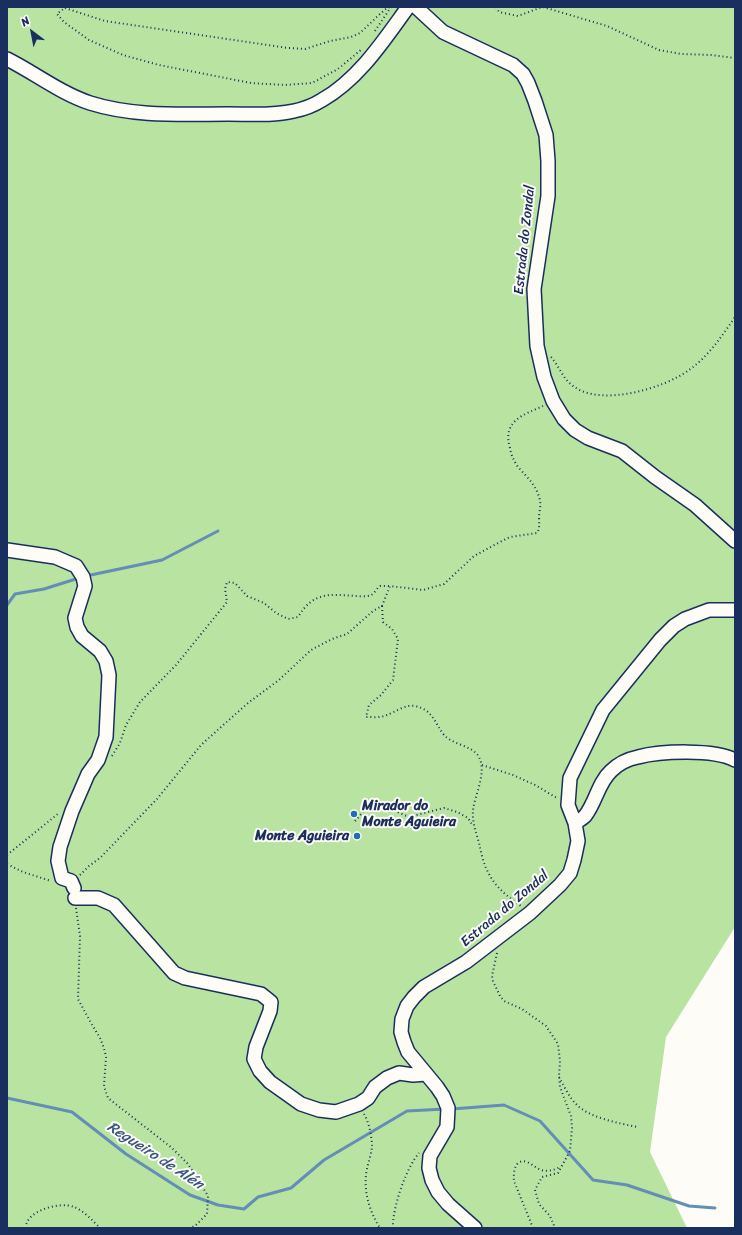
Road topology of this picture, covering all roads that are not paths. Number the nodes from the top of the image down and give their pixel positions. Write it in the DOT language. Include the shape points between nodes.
graph roads {
  1 [pos="408,7"];
  2 [pos="416,7"];
  3 [pos="7,59"];
  4 [pos="735,541"];
  5 [pos="7,550"];
  6 [pos="735,610"];
  7 [pos="735,760"];
  8 [pos="575,823"];
  9 [pos="426,1074"];
  10 [pos="475,1228"];
  1 -- 3 [label="street" via="387,37 338,89 309,107 277,114 193,114 111,109 66,94"];
  2 -- 4 [label="street, Estrada do Zondal" via="443,32 513,65 523,74 535,101 546,135 548,161 548,196 534,289 537,346 553,401 564,419 575,430 588,438 622,451 695,505"];
  5 -- 9 [label="street" via="55,557 76,566 83,577 84,586 76,618 77,627 82,636 100,651 109,674 106,737 98,760 80,791 60,847 58,861 70,886 114,905 174,973 185,978 261,994 271,1002 254,1059 270,1082 301,1104 336,1112 359,1104 387,1078 399,1073"];
  6 -- 8 [label="street, Estrada do Zondal" via="709,610 674,626 603,710 570,778 568,805"];
  7 -- 8 [label="street" via="717,754 677,753 648,755 624,762 611,771 602,782 584,817"];
  8 -- 9 [label="street, Estrada do Zondal" via="578,842 574,860 570,873 560,885 530,913 466,962 424,987 407,1006 401,1032 408,1052"];
  9 -- 10 [label="street, Estrada do Zondal" via="443,1096 448,1108 447,1127 430,1156 432,1180 448,1204"];
}
